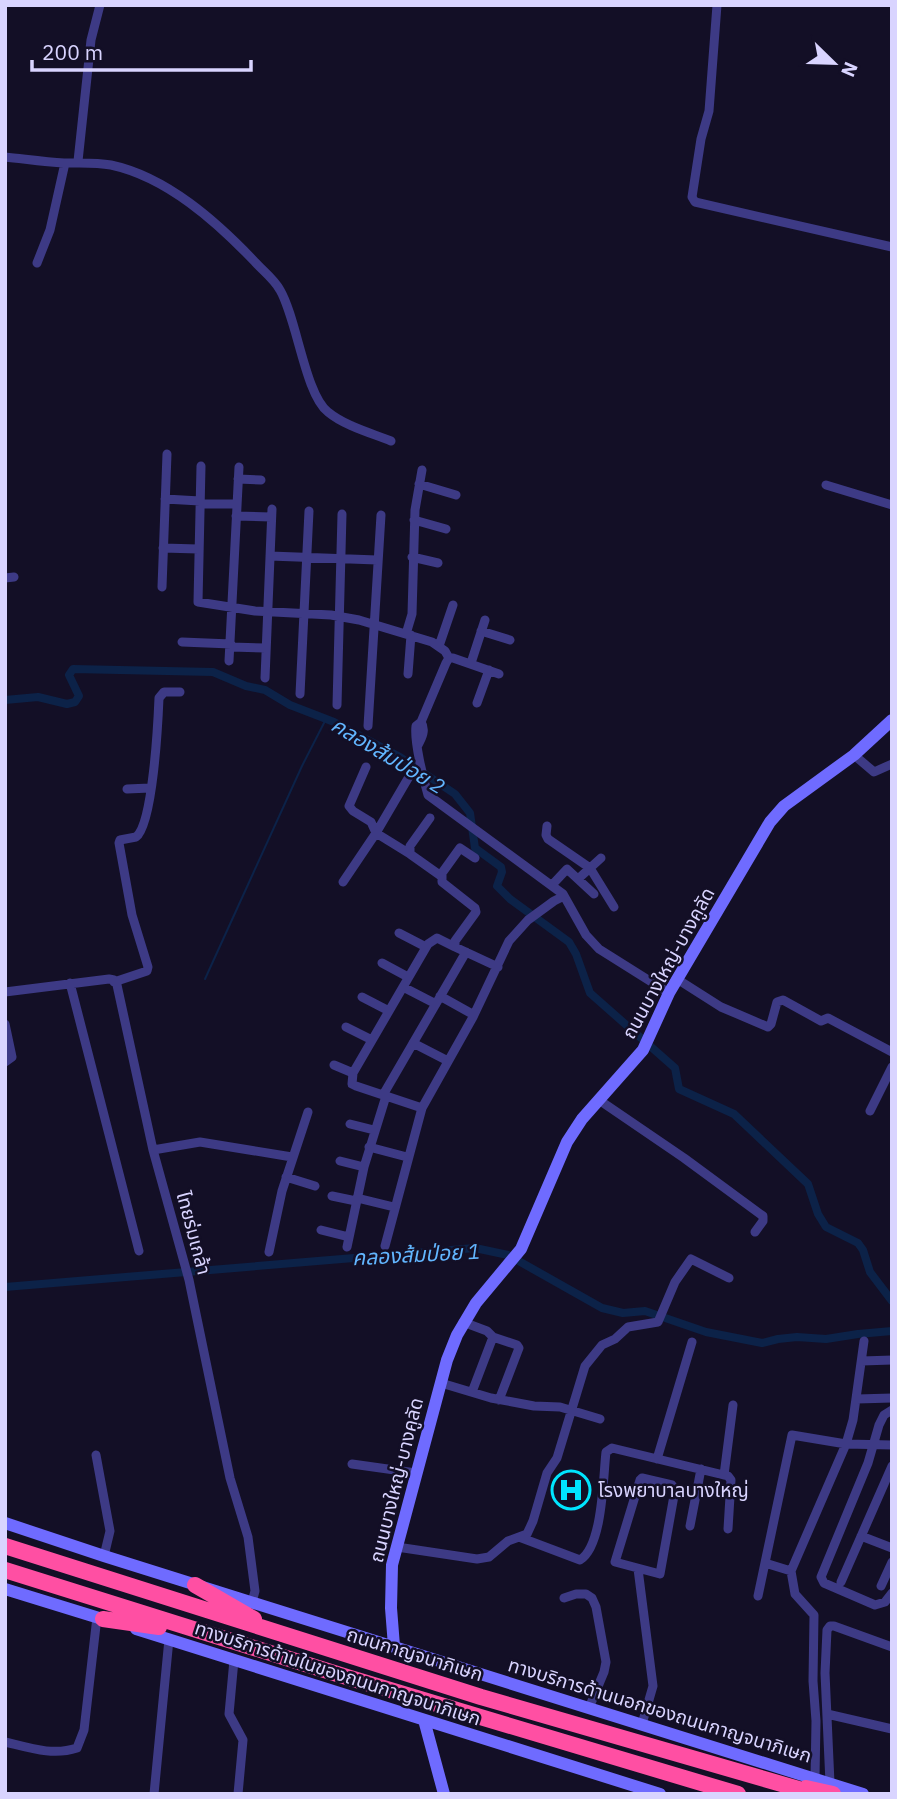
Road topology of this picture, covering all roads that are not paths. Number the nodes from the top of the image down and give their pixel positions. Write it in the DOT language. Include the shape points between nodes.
graph roads {
  1 [pos="100,5"];
  2 [pos="717,5"];
  3 [pos="5,157"];
  4 [pos="78,161"];
  5 [pos="65,163"];
  6 [pos="892,247"];
  7 [pos="37,263"];
  8 [pos="391,441"];
  9 [pos="167,454"];
  10 [pos="201,466"];
  11 [pos="239,467"];
  12 [pos="422,470"];
  13 [pos="238,479"];
  14 [pos="261,480"];
  15 [pos="419,484"];
  16 [pos="826,485"];
  17 [pos="456,495"];
  18 [pos="165,499"];
  19 [pos="200,503"];
  20 [pos="237,504"];
  21 [pos="892,505"];
  22 [pos="309,511"];
  23 [pos="342,514"];
  24 [pos="380,515"];
  25 [pos="236,516"];
  26 [pos="414,520"];
  27 [pos="446,529"];
  28 [pos="163,548"];
  29 [pos="198,549"];
  30 [pos="270,556"];
  31 [pos="306,557"];
  32 [pos="412,557"];
  33 [pos="341,559"];
  34 [pos="377,559"];
  35 [pos="438,564"];
  36 [pos="162,587"];
  37 [pos="453,605"];
  38 [pos="233,608"];
  39 [pos="267,611"];
  40 [pos="304,613"];
  41 [pos="339,616"];
  42 [pos="485,620"];
  43 [pos="374,624"];
  44 [pos="481,631"];
  45 [pos="409,635"];
  46 [pos="510,640"];
  47 [pos="182,642"];
  48 [pos="231,645"];
  49 [pos="439,646"];
  50 [pos="266,648"];
  51 [pos="449,658"];
  52 [pos="229,661"];
  53 [pos="471,663"];
  54 [pos="489,670"];
  55 [pos="408,674"];
  56 [pos="499,674"];
  57 [pos="265,678"];
  58 [pos="180,692"];
  59 [pos="300,694"];
  60 [pos="477,703"];
  61 [pos="337,705"];
  62 [pos="892,720"];
  63 [pos="368,726"];
  64 [pos="854,755"];
  65 [pos="892,764"];
  66 [pos="366,767"];
  67 [pos="410,775"];
  68 [pos="150,788"];
  69 [pos="127,789"];
  70 [pos="430,818"];
  71 [pos="547,826"];
  72 [pos="376,833"];
  73 [pos="410,854"];
  74 [pos="475,858"];
  75 [pos="601,858"];
  76 [pos="590,868"];
  77 [pos="441,876"];
  78 [pos="578,879"];
  79 [pos="343,882"];
  80 [pos="552,885"];
  81 [pos="594,894"];
  82 [pos="565,897"];
  83 [pos="614,907"];
  84 [pos="399,933"];
  85 [pos="426,947"];
  86 [pos="455,947"];
  87 [pos="466,952"];
  88 [pos="382,963"];
  89 [pos="498,967"];
  90 [pos="408,977"];
  91 [pos="677,979"];
  92 [pos="70,982"];
  93 [pos="114,982"];
  94 [pos="403,986"];
  95 [pos="6,993"];
  96 [pos="669,993"];
  97 [pos="362,996"];
  98 [pos="438,1000"];
  99 [pos="389,1011"];
  100 [pos="474,1015"];
  101 [pos="5,1024"];
  102 [pos="346,1027"];
  103 [pos="372,1040"];
  104 [pos="413,1042"];
  105 [pos="892,1052"];
  106 [pos="448,1061"];
  107 [pos="5,1062"];
  108 [pos="334,1065"];
  109 [pos="892,1067"];
  110 [pos="353,1073"];
  111 [pos="384,1095"];
  112 [pos="599,1101"];
  113 [pos="422,1108"];
  114 [pos="870,1111"];
  115 [pos="308,1112"];
  116 [pos="351,1124"];
  117 [pos="374,1130"];
  118 [pos="369,1147"];
  119 [pos="153,1150"];
  120 [pos="292,1157"];
  121 [pos="407,1157"];
  122 [pos="341,1161"];
  123 [pos="364,1167"];
  124 [pos="286,1177"];
  125 [pos="315,1186"];
  126 [pos="332,1196"];
  127 [pos="356,1200"];
  128 [pos="394,1207"];
  129 [pos="321,1230"];
  130 [pos="755,1232"];
  131 [pos="385,1245"];
  132 [pos="139,1251"];
  133 [pos="270,1252"];
  134 [pos="729,1278"];
  135 [pos="463,1322"];
  136 [pos="493,1337"];
  137 [pos="864,1341"];
  138 [pos="692,1342"];
  139 [pos="892,1360"];
  140 [pos="862,1361"];
  141 [pos="441,1383"];
  142 [pos="472,1392"];
  143 [pos="892,1398"];
  144 [pos="857,1399"];
  145 [pos="499,1400"];
  146 [pos="733,1405"];
  147 [pos="571,1410"];
  148 [pos="892,1410"];
  149 [pos="600,1419"];
  150 [pos="874,1443"];
  151 [pos="846,1444"];
  152 [pos="892,1445"];
  153 [pos="96,1455"];
  154 [pos="657,1459"];
  155 [pos="352,1464"];
  156 [pos="892,1466"];
  157 [pos="701,1469"];
  158 [pos="416,1474"];
  159 [pos="724,1475"];
  160 [pos="5,1521"];
  161 [pos="690,1525"];
  162 [pos="728,1529"];
  163 [pos="861,1536"];
  164 [pos="519,1537"];
  165 [pos="5,1546"];
  166 [pos="397,1547"];
  167 [pos="892,1548"];
  168 [pos="104,1556"];
  169 [pos="892,1562"];
  170 [pos="765,1563"];
  171 [pos="638,1569"];
  172 [pos="5,1570"];
  173 [pos="791,1571"];
  174 [pos="841,1582"];
  175 [pos="195,1585"];
  176 [pos="881,1586"];
  177 [pos="10,1591"];
  178 [pos="892,1593"];
  179 [pos="758,1596"];
  180 [pos="564,1598"];
  181 [pos="252,1602"];
  182 [pos="100,1618"];
  183 [pos="203,1632"];
  184 [pos="281,1634"];
  185 [pos="169,1639"];
  186 [pos="394,1646"];
  187 [pos="892,1647"];
  188 [pos="234,1660"];
  189 [pos="589,1708"];
  190 [pos="827,1714"];
  191 [pos="424,1720"];
  192 [pos="642,1724"];
  193 [pos="892,1729"];
  194 [pos="5,1742"];
  195 [pos="790,1785"];
  196 [pos="815,1786"];
  197 [pos="832,1788"];
  198 [pos="154,1794"];
  199 [pos="238,1794"];
  200 [pos="444,1794"];
  201 [pos="660,1794"];
  202 [pos="738,1794"];
  203 [pos="863,1794"];
  1 -- 4 [label="street" via="91,40"];
  2 -- 6 [label="street" via="709,111 692,197 695,202"];
  3 -- 5 [label="street"];
  4 -- 5 [label="street"];
  4 -- 8 [label="street" via="110,165 148,178 193,206 239,245 280,289 307,370 327,412"];
  5 -- 7 [label="street" via="50,230"];
  9 -- 18 [label="street"];
  10 -- 19 [label="street"];
  11 -- 13 [label="street"];
  12 -- 15 [label="street"];
  13 -- 14 [label="street"];
  13 -- 20 [label="street"];
  15 -- 17 [label="street"];
  15 -- 26 [label="street"];
  16 -- 21 [label="street"];
  18 -- 19 [label="street"];
  18 -- 28 [label="street"];
  19 -- 20 [label="street"];
  19 -- 29 [label="street"];
  20 -- 25 [label="street"];
  22 -- 31 [label="street"];
  23 -- 33 [label="street"];
  24 -- 34 [label="street"];
  25 -- 30 [label="street" via="271,513"];
  25 -- 38 [label="street"];
  26 -- 27 [label="street"];
  26 -- 32 [label="street"];
  28 -- 29 [label="street"];
  28 -- 36 [label="street"];
  29 -- 38 [label="street" via="198,602"];
  30 -- 31 [label="street"];
  30 -- 39 [label="street"];
  31 -- 33 [label="street"];
  31 -- 40 [label="street"];
  32 -- 35 [label="street"];
  32 -- 45 [label="street"];
  33 -- 34 [label="street"];
  33 -- 41 [label="street"];
  34 -- 43 [label="street"];
  37 -- 49 [label="street"];
  38 -- 39 [label="street"];
  38 -- 48 [label="street"];
  39 -- 40 [label="street"];
  39 -- 50 [label="street"];
  40 -- 41 [label="street"];
  40 -- 59 [label="street"];
  41 -- 43 [label="street"];
  41 -- 61 [label="street"];
  42 -- 44 [label="street"];
  43 -- 45 [label="street"];
  43 -- 63 [label="street"];
  44 -- 46 [label="street"];
  44 -- 53 [label="street"];
  45 -- 49 [label="street"];
  45 -- 55 [label="street"];
  47 -- 48 [label="street"];
  48 -- 50 [label="street"];
  48 -- 52 [label="street"];
  49 -- 51 [label="street"];
  50 -- 57 [label="street"];
  51 -- 53 [label="street"];
  51 -- 80 [label="street" via="414,738 428,795"];
  53 -- 54 [label="street"];
  54 -- 56 [label="street"];
  54 -- 60 [label="street"];
  58 -- 68 [label="street" via="164,692 159,698"];
  62 -- 64 [label="main road, ถนนบางใหญ่-บางคูลัด"];
  64 -- 65 [label="street" via="874,772"];
  64 -- 91 [label="main road, ถนนบางใหญ่-บางคูลัด" via="770,822"];
  66 -- 72 [label="street" via="349,806 371,822"];
  67 -- 72 [label="street"];
  68 -- 69 [label="street"];
  68 -- 93 [label="street" via="141,834 120,840 118,847 148,967"];
  70 -- 73 [label="street" via="410,846"];
  71 -- 76 [label="street" via="548,839"];
  72 -- 73 [label="street"];
  72 -- 79 [label="street"];
  73 -- 77 [label="street"];
  74 -- 77 [label="street" via="460,848"];
  75 -- 76 [label="street"];
  76 -- 78 [label="street"];
  76 -- 83 [label="street"];
  77 -- 86 [label="street" via="476,912"];
  78 -- 80 [label="street" via="567,869"];
  78 -- 81 [label="street"];
  80 -- 82 [label="street"];
  82 -- 89 [label="street" via="528,920 509,941"];
  82 -- 96 [label="street" via="599,950"];
  84 -- 85 [label="street"];
  85 -- 86 [label="street" via="437,939"];
  85 -- 90 [label="street"];
  86 -- 87 [label="street"];
  87 -- 89 [label="street"];
  87 -- 98 [label="street"];
  88 -- 90 [label="street"];
  89 -- 100 [label="street"];
  90 -- 94 [label="street"];
  91 -- 96 [label="main road, ถนนบางใหญ่-บางคูลัด"];
  91 -- 105 [label="street" via="721,1007 768,1027 777,1002 783,1000"];
  92 -- 93 [label="street"];
  92 -- 95 [label="street"];
  92 -- 132 [label="street"];
  93 -- 119 [label="street, ไทยร่มเกล้า"];
  94 -- 98 [label="street"];
  94 -- 99 [label="street"];
  96 -- 112 [label="main road, ถนนบางใหญ่-บางคูลัด" via="645,1045"];
  97 -- 99 [label="street"];
  98 -- 100 [label="street"];
  98 -- 104 [label="street"];
  99 -- 103 [label="street"];
  100 -- 106 [label="street"];
  101 -- 107 [label="street" via="12,1057"];
  102 -- 103 [label="street"];
  103 -- 110 [label="street"];
  104 -- 106 [label="street"];
  104 -- 111 [label="street"];
  106 -- 113 [label="street"];
  108 -- 110 [label="street"];
  109 -- 114 [label="street"];
  110 -- 111 [label="street" via="352,1084"];
  111 -- 113 [label="street"];
  111 -- 117 [label="street"];
  112 -- 130 [label="street" via="763,1216"];
  112 -- 135 [label="main road, ถนนบางใหญ่-บางคูลัด" via="567,1142 520,1249"];
  113 -- 121 [label="street"];
  115 -- 120 [label="street"];
  116 -- 117 [label="street"];
  117 -- 118 [label="street"];
  118 -- 121 [label="street"];
  118 -- 123 [label="street"];
  119 -- 120 [label="street" via="200,1142"];
  119 -- 181 [label="street, ไทยร่มเกล้า" via="189,1280 230,1478 248,1537 255,1591"];
  120 -- 124 [label="street"];
  121 -- 128 [label="street"];
  122 -- 123 [label="street"];
  123 -- 127 [label="street"];
  124 -- 125 [label="street"];
  124 -- 133 [label="street"];
  126 -- 127 [label="street"];
  127 -- 128 [label="street"];
  127 -- 129 [label="street" via="348,1242"];
  128 -- 131 [label="street"];
  134 -- 147 [label="street" via="691,1259 675,1282 658,1322 628,1327 602,1345 585,1366"];
  135 -- 136 [label="street"];
  135 -- 141 [label="main road, ถนนบางใหญ่-บางคูลัด"];
  136 -- 142 [label="street"];
  136 -- 145 [label="street" via="519,1348"];
  137 -- 140 [label="street"];
  138 -- 154 [label="street"];
  139 -- 140 [label="street"];
  140 -- 144 [label="street"];
  141 -- 142 [label="street"];
  141 -- 158 [label="main road, ถนนบางใหญ่-บางคูลัด"];
  142 -- 145 [label="street"];
  143 -- 144 [label="street"];
  144 -- 151 [label="street"];
  145 -- 147 [label="street"];
  146 -- 159 [label="street"];
  147 -- 149 [label="street"];
  147 -- 164 [label="street" via="531,1529"];
  148 -- 150 [label="street" via="884,1415"];
  150 -- 151 [label="street"];
  150 -- 152 [label="street"];
  150 -- 178 [label="street" via="821,1577 824,1583 875,1605"];
  151 -- 170 [label="street" via="792,1435"];
  151 -- 173 [label="street"];
  153 -- 168 [label="street" via="110,1531"];
  154 -- 157 [label="street"];
  154 -- 164 [label="street" via="612,1448 606,1452 598,1526 587,1556 580,1560"];
  155 -- 158 [label="street"];
  156 -- 163 [label="street"];
  157 -- 159 [label="street"];
  157 -- 161 [label="street"];
  158 -- 166 [label="main road, ถนนบางใหญ่-บางคูลัด"];
  159 -- 162 [label="street" via="731,1480"];
  160 -- 168 [label="main road, ทางบริการด้านนอกของถนนกาญจนาภิเษก"];
  163 -- 167 [label="street"];
  163 -- 174 [label="street"];
  164 -- 166 [label="street" via="489,1557 477,1559"];
  165 -- 184 [label="highway, ถนนกาญจนาภิเษก"];
  166 -- 186 [label="main road, ถนนบางใหญ่-บางคูลัด" via="391,1580"];
  168 -- 175 [label="main road, ทางบริการด้านนอกของถนนกาญจนาภิเษก"];
  169 -- 176 [label="street"];
  170 -- 173 [label="street"];
  170 -- 179 [label="street"];
  171 -- 171 [label="street" via="615,1561 642,1478 675,1490 660,1574"];
  171 -- 192 [label="street" via="653,1686"];
  172 -- 183 [label="highway"];
  173 -- 196 [label="street" via="795,1594 814,1615"];
  175 -- 181 [label="main road, ทางบริการด้านนอกของถนนกาญจนาภิเษก"];
  175 -- 184 [label="highway"];
  177 -- 182 [label="main road, ทางบริการด้านในของถนนกาญจนาภิเษก"];
  180 -- 189 [label="street" via="586,1594 596,1607 606,1662"];
  181 -- 186 [label="main road, ทางบริการด้านนอกของถนนกาญจนาภิเษก"];
  182 -- 183 [label="highway"];
  182 -- 185 [label="main road, ทางบริการด้านในของถนนกาญจนาภิเษก"];
  182 -- 194 [label="street" via="83,1736 77,1748 37,1751"];
  183 -- 202 [label="highway"];
  184 -- 195 [label="highway, ถนนกาญจนาภิเษก" via="481,1697"];
  185 -- 188 [label="main road, ทางบริการด้านในของถนนกาญจนาภิเษก"];
  185 -- 198 [label="street"];
  186 -- 189 [label="main road, ทางบริการด้านนอกของถนนกาญจนาภิเษก"];
  187 -- 190 [label="street" via="830,1626 826,1637"];
  188 -- 191 [label="main road, ทางบริการด้านในของถนนกาญจนาภิเษก"];
  188 -- 199 [label="street" via="229,1714 243,1740"];
  189 -- 192 [label="main road, ทางบริการด้านนอกของถนนกาญจนาภิเษก"];
  190 -- 193 [label="street"];
  190 -- 197 [label="street"];
  191 -- 200 [label="main road"];
  191 -- 201 [label="main road, ทางบริการด้านในของถนนกาญจนาภิเษก"];
  192 -- 196 [label="main road, ทางบริการด้านนอกของถนนกาญจนาภิเษก"];
  195 -- 196 [label="highway, ถนนกาญจนาภิเษก"];
  195 -- 197 [label="highway"];
  196 -- 197 [label="main road, ทางบริการด้านนอกของถนนกาญจนาภิเษก"];
  197 -- 203 [label="main road, ทางบริการด้านนอกของถนนกาญจนาภิเษก"];
}
